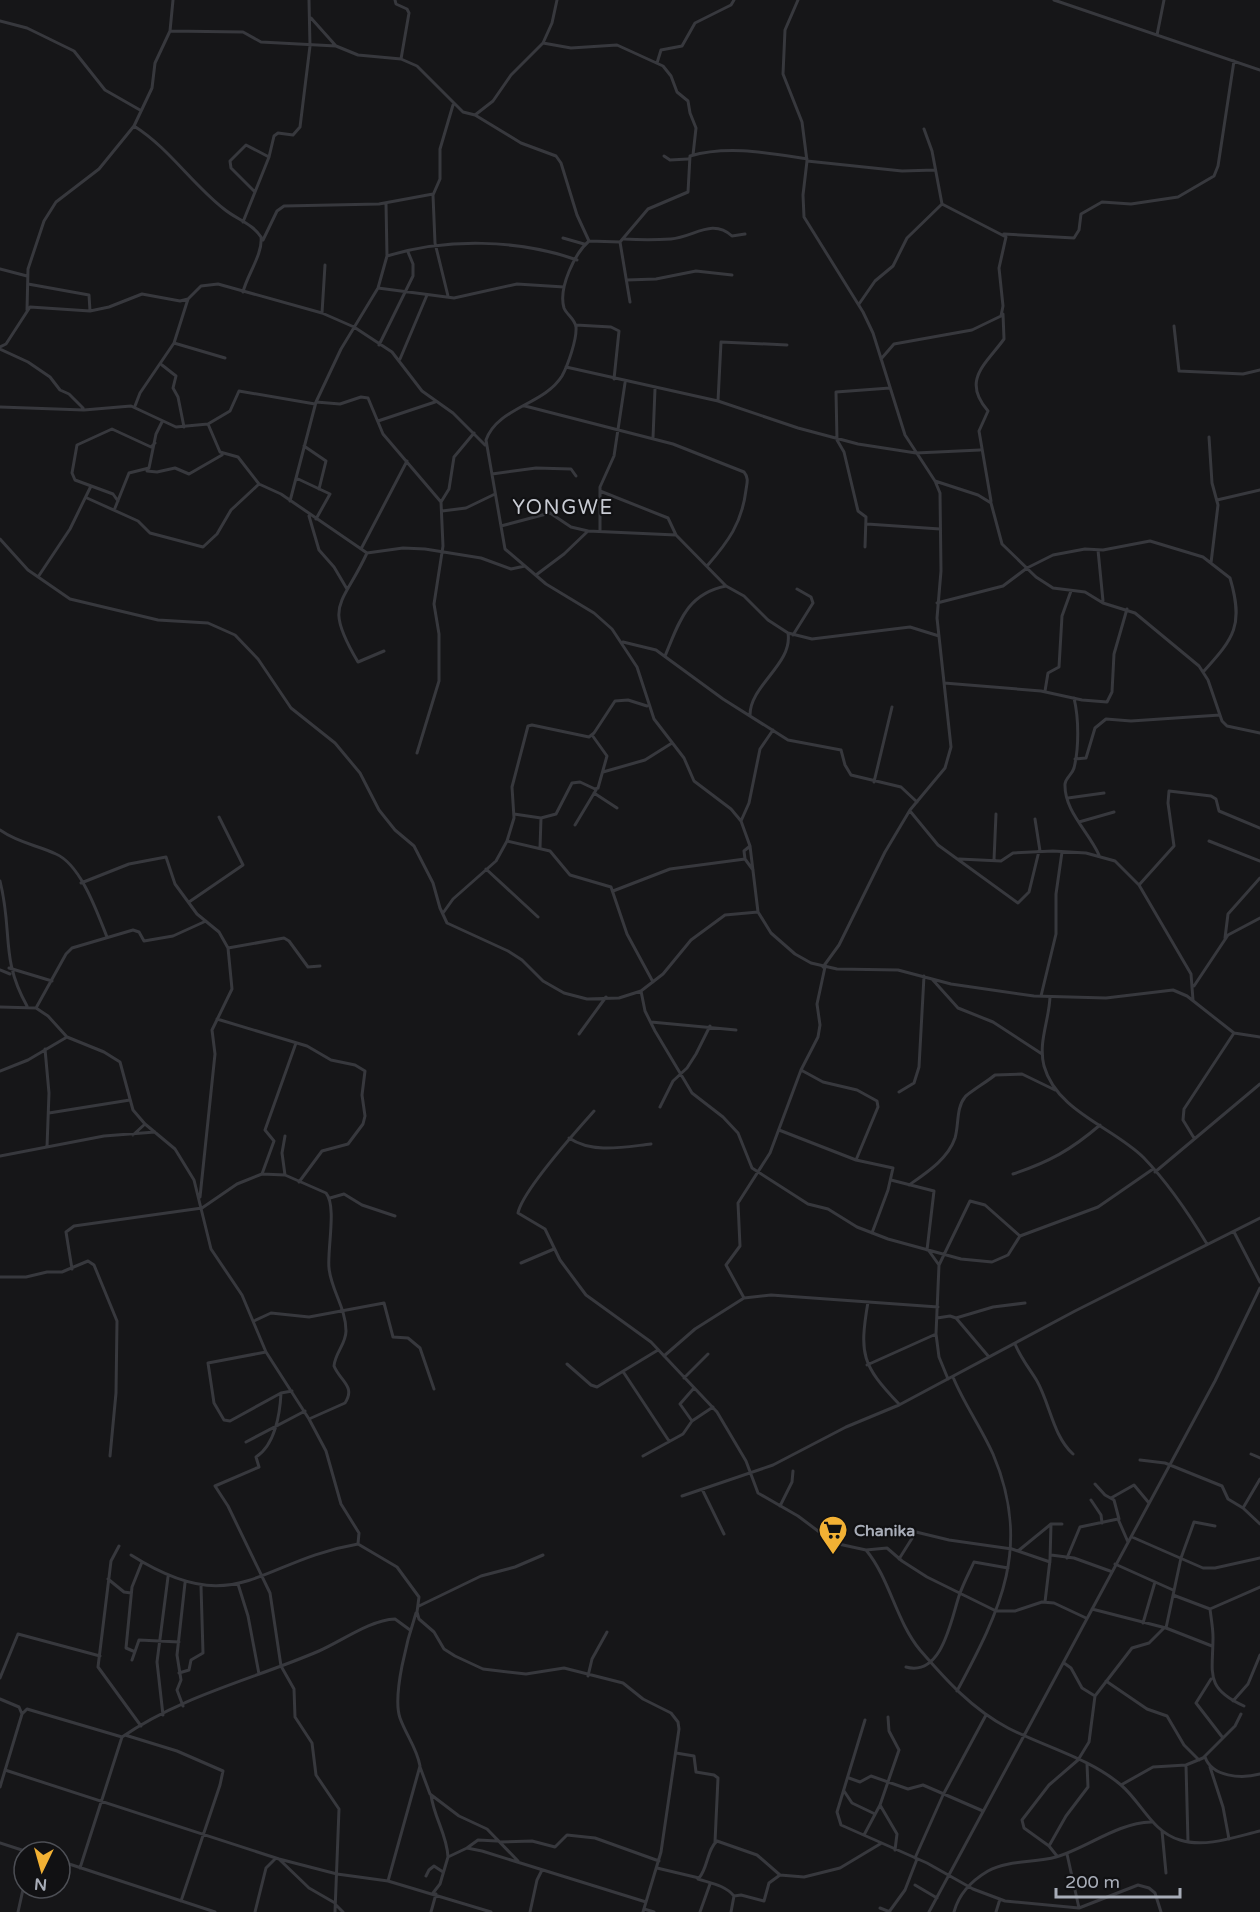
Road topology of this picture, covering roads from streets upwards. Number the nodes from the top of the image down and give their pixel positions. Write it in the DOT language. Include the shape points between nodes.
graph roads {
  1 [pos="173,0"];
  2 [pos="309,0"];
  3 [pos="395,0"];
  4 [pos="557,0"];
  5 [pos="734,0"];
  6 [pos="798,0"];
  7 [pos="1054,0"];
  8 [pos="1164,0"];
  9 [pos="310,17"];
  10 [pos="0,21"];
  11 [pos="170,31"];
  12 [pos="1157,35"];
  13 [pos="543,43"];
  14 [pos="310,46"];
  15 [pos="336,46"];
  16 [pos="401,59"];
  17 [pos="1234,61"];
  18 [pos="657,63"];
  19 [pos="1260,70"];
  20 [pos="453,104"];
  21 [pos="140,110"];
  22 [pos="475,115"];
  23 [pos="134,126"];
  24 [pos="924,129"];
  25 [pos="693,155"];
  26 [pos="664,156"];
  27 [pos="269,157"];
  28 [pos="688,159"];
  29 [pos="807,160"];
  30 [pos="934,170"];
  31 [pos="254,190"];
  32 [pos="435,194"];
  33 [pos="386,202"];
  34 [pos="942,204"];
  35 [pos="243,222"];
  36 [pos="745,234"];
  37 [pos="1004,234"];
  38 [pos="563,238"];
  39 [pos="622,240"];
  40 [pos="262,241"];
  41 [pos="589,241"];
  42 [pos="585,245"];
  43 [pos="436,246"];
  44 [pos="408,252"];
  45 [pos="387,256"];
  46 [pos="577,260"];
  47 [pos="325,265"];
  48 [pos="0,269"];
  49 [pos="732,275"];
  50 [pos="28,276"];
  51 [pos="627,280"];
  52 [pos="28,284"];
  53 [pos="564,287"];
  54 [pos="378,288"];
  55 [pos="243,292"];
  56 [pos="405,292"];
  57 [pos="428,295"];
  58 [pos="448,296"];
  59 [pos="188,299"];
  60 [pos="630,302"];
  61 [pos="859,304"];
  62 [pos="27,310"];
  63 [pos="90,310"];
  64 [pos="1003,312"];
  65 [pos="322,313"];
  66 [pos="576,325"];
  67 [pos="1174,326"];
  68 [pos="354,327"];
  69 [pos="174,344"];
  70 [pos="379,345"];
  71 [pos="788,345"];
  72 [pos="0,348"];
  73 [pos="225,358"];
  74 [pos="400,359"];
  75 [pos="881,359"];
  76 [pos="162,365"];
  77 [pos="566,367"];
  78 [pos="1260,370"];
  79 [pos="614,379"];
  80 [pos="625,382"];
  81 [pos="890,388"];
  82 [pos="655,389"];
  83 [pos="718,401"];
  84 [pos="435,402"];
  85 [pos="315,403"];
  86 [pos="525,406"];
  87 [pos="0,407"];
  88 [pos="135,407"];
  89 [pos="84,410"];
  90 [pos="378,421"];
  91 [pos="162,422"];
  92 [pos="208,424"];
  93 [pos="184,427"];
  94 [pos="618,429"];
  95 [pos="474,433"];
  96 [pos="1209,437"];
  97 [pos="653,438"];
  98 [pos="837,440"];
  99 [pos="155,443"];
  100 [pos="304,446"];
  101 [pos="485,446"];
  102 [pos="980,450"];
  103 [pos="916,453"];
  104 [pos="224,454"];
  105 [pos="408,460"];
  106 [pos="146,471"];
  107 [pos="492,474"];
  108 [pos="576,476"];
  109 [pos="296,478"];
  110 [pos="935,481"];
  111 [pos="259,484"];
  112 [pos="91,486"];
  113 [pos="319,489"];
  114 [pos="1260,490"];
  115 [pos="600,491"];
  116 [pos="495,494"];
  117 [pos="87,498"];
  118 [pos="1217,500"];
  119 [pos="118,501"];
  120 [pos="290,501"];
  121 [pos="441,502"];
  122 [pos="991,503"];
  123 [pos="115,508"];
  124 [pos="442,511"];
  125 [pos="309,516"];
  126 [pos="316,519"];
  127 [pos="866,524"];
  128 [pos="501,526"];
  129 [pos="940,529"];
  130 [pos="600,530"];
  131 [pos="588,531"];
  132 [pos="676,535"];
  133 [pos="0,539"];
  134 [pos="865,547"];
  135 [pos="361,549"];
  136 [pos="1098,550"];
  137 [pos="442,551"];
  138 [pos="367,553"];
  139 [pos="1211,563"];
  140 [pos="525,566"];
  141 [pos="707,566"];
  142 [pos="1027,568"];
  143 [pos="536,575"];
  144 [pos="38,577"];
  145 [pos="726,586"];
  146 [pos="347,589"];
  147 [pos="797,589"];
  148 [pos="1071,591"];
  149 [pos="937,603"];
  150 [pos="1103,603"];
  151 [pos="1127,609"];
  152 [pos="788,633"];
  153 [pos="793,634"];
  154 [pos="939,636"];
  155 [pos="621,641"];
  156 [pos="384,651"];
  157 [pos="665,656"];
  158 [pos="1204,671"];
  159 [pos="944,682"];
  160 [pos="1045,691"];
  161 [pos="1074,698"];
  162 [pos="647,706"];
  163 [pos="892,707"];
  164 [pos="750,715"];
  165 [pos="1220,715"];
  166 [pos="773,730"];
  167 [pos="1260,733"];
  168 [pos="592,735"];
  169 [pos="672,743"];
  170 [pos="417,753"];
  171 [pos="1075,759"];
  172 [pos="603,772"];
  173 [pos="874,782"];
  174 [pos="595,791"];
  175 [pos="1104,793"];
  176 [pos="1068,798"];
  177 [pos="917,802"];
  178 [pos="617,808"];
  179 [pos="910,810"];
  180 [pos="1114,812"];
  181 [pos="514,814"];
  182 [pos="996,814"];
  183 [pos="219,817"];
  184 [pos="541,818"];
  185 [pos="1035,819"];
  186 [pos="741,821"];
  187 [pos="1079,822"];
  188 [pos="575,825"];
  189 [pos="1260,828"];
  190 [pos="0,830"];
  191 [pos="507,841"];
  192 [pos="1209,841"];
  193 [pos="750,846"];
  194 [pos="540,848"];
  195 [pos="1039,851"];
  196 [pos="1062,852"];
  197 [pos="1099,855"];
  198 [pos="745,859"];
  199 [pos="959,859"];
  200 [pos="994,861"];
  201 [pos="1260,861"];
  202 [pos="486,869"];
  203 [pos="753,870"];
  204 [pos="1260,878"];
  205 [pos="0,881"];
  206 [pos="81,883"];
  207 [pos="1139,885"];
  208 [pos="613,891"];
  209 [pos="189,902"];
  210 [pos="758,912"];
  211 [pos="443,913"];
  212 [pos="538,917"];
  213 [pos="1260,918"];
  214 [pos="206,921"];
  215 [pos="106,937"];
  216 [pos="1225,940"];
  217 [pos="228,948"];
  218 [pos="320,966"];
  219 [pos="824,967"];
  220 [pos="9,968"];
  221 [pos="0,970"];
  222 [pos="10,974"];
  223 [pos="924,976"];
  224 [pos="932,979"];
  225 [pos="52,981"];
  226 [pos="653,982"];
  227 [pos="1193,987"];
  228 [pos="640,991"];
  229 [pos="1041,996"];
  230 [pos="1050,997"];
  231 [pos="606,998"];
  232 [pos="1193,1000"];
  233 [pos="0,1007"];
  234 [pos="28,1007"];
  235 [pos="36,1008"];
  236 [pos="217,1019"];
  237 [pos="651,1022"];
  238 [pos="710,1026"];
  239 [pos="736,1030"];
  240 [pos="1234,1033"];
  241 [pos="579,1034"];
  242 [pos="67,1037"];
  243 [pos="1260,1037"];
  244 [pos="296,1042"];
  245 [pos="45,1049"];
  246 [pos="1042,1054"];
  247 [pos="801,1070"];
  248 [pos="0,1071"];
  249 [pos="682,1072"];
  250 [pos="1260,1084"];
  251 [pos="1057,1091"];
  252 [pos="899,1092"];
  253 [pos="130,1100"];
  254 [pos="660,1107"];
  255 [pos="594,1111"];
  256 [pos="48,1113"];
  257 [pos="146,1124"];
  258 [pos="1100,1125"];
  259 [pos="779,1131"];
  260 [pos="155,1132"];
  261 [pos="132,1135"];
  262 [pos="285,1136"];
  263 [pos="569,1138"];
  264 [pos="1194,1138"];
  265 [pos="651,1144"];
  266 [pos="47,1147"];
  267 [pos="0,1156"];
  268 [pos="855,1160"];
  269 [pos="760,1170"];
  270 [pos="1154,1171"];
  271 [pos="262,1174"];
  272 [pos="1012,1174"];
  273 [pos="285,1175"];
  274 [pos="891,1180"];
  275 [pos="299,1182"];
  276 [pos="909,1185"];
  277 [pos="200,1198"];
  278 [pos="330,1198"];
  279 [pos="202,1208"];
  280 [pos="395,1216"];
  281 [pos="1260,1218"];
  282 [pos="1234,1232"];
  283 [pos="872,1233"];
  284 [pos="1020,1236"];
  285 [pos="1207,1244"];
  286 [pos="554,1249"];
  287 [pos="928,1251"];
  288 [pos="944,1254"];
  289 [pos="521,1263"];
  290 [pos="939,1265"];
  291 [pos="72,1269"];
  292 [pos="0,1277"];
  293 [pos="1260,1282"];
  294 [pos="1260,1288"];
  295 [pos="1258,1295"];
  296 [pos="744,1298"];
  297 [pos="868,1302"];
  298 [pos="1024,1303"];
  299 [pos="938,1307"];
  300 [pos="343,1308"];
  301 [pos="938,1318"];
  302 [pos="956,1318"];
  303 [pos="254,1321"];
  304 [pos="936,1334"];
  305 [pos="1015,1344"];
  306 [pos="658,1350"];
  307 [pos="266,1352"];
  308 [pos="708,1354"];
  309 [pos="664,1356"];
  310 [pos="989,1357"];
  311 [pos="567,1364"];
  312 [pos="867,1365"];
  313 [pos="623,1372"];
  314 [pos="953,1377"];
  315 [pos="684,1378"];
  316 [pos="948,1379"];
  317 [pos="694,1388"];
  318 [pos="434,1389"];
  319 [pos="292,1390"];
  320 [pos="281,1393"];
  321 [pos="899,1405"];
  322 [pos="713,1407"];
  323 [pos="305,1411"];
  324 [pos="309,1419"];
  325 [pos="693,1421"];
  326 [pos="277,1424"];
  327 [pos="669,1441"];
  328 [pos="246,1442"];
  329 [pos="1073,1454"];
  330 [pos="1251,1454"];
  331 [pos="110,1456"];
  332 [pos="644,1456"];
  333 [pos="1260,1458"];
  334 [pos="1140,1460"];
  335 [pos="1168,1464"];
  336 [pos="793,1472"];
  337 [pos="750,1473"];
  338 [pos="1260,1482"];
  339 [pos="1095,1484"];
  340 [pos="702,1489"];
  341 [pos="682,1496"];
  342 [pos="1112,1498"];
  343 [pos="1091,1500"];
  344 [pos="1149,1503"];
  345 [pos="780,1506"];
  346 [pos="1243,1508"];
  347 [pos="1120,1520"];
  348 [pos="1102,1523"];
  349 [pos="1051,1524"];
  350 [pos="1062,1524"];
  351 [pos="1260,1524"];
  352 [pos="1215,1526"];
  353 [pos="724,1534"];
  354 [pos="1132,1537"];
  355 [pos="1128,1542"];
  356 [pos="358,1544"];
  357 [pos="119,1546"];
  358 [pos="1012,1549"];
  359 [pos="866,1550"];
  360 [pos="1018,1551"];
  361 [pos="131,1555"];
  362 [pos="543,1555"];
  363 [pos="1051,1555"];
  364 [pos="1067,1557"];
  365 [pos="1181,1558"];
  366 [pos="1260,1558"];
  367 [pos="899,1559"];
  368 [pos="142,1562"];
  369 [pos="1050,1562"];
  370 [pos="1115,1564"];
  371 [pos="1008,1568"];
  372 [pos="1110,1571"];
  373 [pos="169,1576"];
  374 [pos="262,1577"];
  375 [pos="108,1579"];
  376 [pos="1155,1581"];
  377 [pos="185,1582"];
  378 [pos="238,1584"];
  379 [pos="201,1586"];
  380 [pos="1260,1587"];
  381 [pos="1174,1590"];
  382 [pos="131,1593"];
  383 [pos="960,1593"];
  384 [pos="1173,1595"];
  385 [pos="1045,1602"];
  386 [pos="419,1606"];
  387 [pos="1092,1609"];
  388 [pos="1210,1609"];
  389 [pos="996,1611"];
  390 [pos="417,1612"];
  391 [pos="1086,1618"];
  392 [pos="1143,1623"];
  393 [pos="1165,1628"];
  394 [pos="410,1630"];
  395 [pos="607,1632"];
  396 [pos="159,1641"];
  397 [pos="179,1642"];
  398 [pos="1212,1646"];
  399 [pos="134,1651"];
  400 [pos="1260,1655"];
  401 [pos="100,1656"];
  402 [pos="132,1660"];
  403 [pos="932,1662"];
  404 [pos="1065,1663"];
  405 [pos="281,1666"];
  406 [pos="906,1667"];
  407 [pos="179,1673"];
  408 [pos="259,1674"];
  409 [pos="588,1676"];
  410 [pos="0,1678"];
  411 [pos="1212,1678"];
  412 [pos="1106,1681"];
  413 [pos="957,1691"];
  414 [pos="1095,1696"];
  415 [pos="0,1700"];
  416 [pos="1233,1701"];
  417 [pos="183,1706"];
  418 [pos="1244,1706"];
  419 [pos="22,1714"];
  420 [pos="1241,1714"];
  421 [pos="163,1715"];
  422 [pos="986,1715"];
  423 [pos="888,1717"];
  424 [pos="866,1720"];
  425 [pos="141,1726"];
  426 [pos="1024,1735"];
  427 [pos="123,1736"];
  428 [pos="1223,1738"];
  429 [pos="676,1753"];
  430 [pos="1204,1756"];
  431 [pos="1078,1760"];
  432 [pos="1199,1760"];
  433 [pos="1088,1764"];
  434 [pos="1186,1765"];
  435 [pos="420,1766"];
  436 [pos="1210,1767"];
  437 [pos="5,1770"];
  438 [pos="1260,1774"];
  439 [pos="849,1778"];
  440 [pos="888,1783"];
  441 [pos="1121,1785"];
  442 [pos="0,1787"];
  443 [pos="844,1791"];
  444 [pos="430,1794"];
  445 [pos="943,1795"];
  446 [pos="100,1801"];
  447 [pos="880,1805"];
  448 [pos="983,1811"];
  449 [pos="875,1814"];
  450 [pos="1150,1822"];
  451 [pos="1162,1831"];
  452 [pos="1260,1831"];
  453 [pos="204,1834"];
  454 [pos="864,1836"];
  455 [pos="1228,1839"];
  456 [pos="499,1841"];
  457 [pos="715,1842"];
  458 [pos="1188,1842"];
  459 [pos="880,1844"];
  460 [pos="1049,1846"];
  461 [pos="467,1848"];
  462 [pos="895,1850"];
  463 [pos="1066,1853"];
  464 [pos="1057,1856"];
  465 [pos="448,1857"];
  466 [pos="277,1859"];
  467 [pos="916,1859"];
  468 [pos="659,1861"];
  469 [pos="521,1863"];
  470 [pos="72,1866"];
  471 [pos="80,1868"];
  472 [pos="657,1868"];
  473 [pos="542,1870"];
  474 [pos="443,1872"];
  475 [pos="338,1874"];
  476 [pos="390,1874"];
  477 [pos="1166,1874"];
  478 [pos="780,1875"];
  479 [pos="426,1876"];
  480 [pos="949,1877"];
  481 [pos="697,1879"];
  482 [pos="380,1880"];
  483 [pos="388,1881"];
  484 [pos="710,1884"];
  485 [pos="915,1885"];
  486 [pos="968,1886"];
  487 [pos="434,1894"];
  488 [pos="734,1896"];
  489 [pos="937,1898"];
  490 [pos="1000,1899"];
  491 [pos="181,1901"];
  492 [pos="646,1902"];
  493 [pos="336,1905"];
  494 [pos="880,1908"];
  495 [pos="1080,1908"];
  496 [pos="476,1910"];
  497 [pos="644,1911"];
  498 [pos="215,1912"];
  499 [pos="255,1912"];
  500 [pos="335,1912"];
  501 [pos="343,1912"];
  502 [pos="431,1912"];
  503 [pos="491,1912"];
  504 [pos="530,1912"];
  505 [pos="654,1912"];
  506 [pos="700,1912"];
  507 [pos="731,1912"];
  508 [pos="889,1912"];
  509 [pos="929,1912"];
  510 [pos="954,1912"];
  511 [pos="996,1912"];
  512 [pos="1161,1912"];
  1 -- 11 [label="street"];
  2 -- 9 [label="street"];
  3 -- 16 [label="street" via="409,13"];
  4 -- 13 [label="street"];
  5 -- 18 [label="street" via="695,23 682,46 661,50"];
  6 -- 29 [label="street" via="785,30 783,74 800,112"];
  7 -- 12 [label="street"];
  8 -- 12 [label="street"];
  9 -- 14 [label="street"];
  9 -- 15 [label="street"];
  10 -- 21 [label="street" via="27,28 74,51 105,90"];
  11 -- 14 [label="street" via="243,32 261,42"];
  11 -- 21 [label="street" via="155,63 152,88"];
  12 -- 17 [label="street"];
  13 -- 18 [label="street" via="571,48 617,45"];
  13 -- 22 [label="street" via="515,70 493,101"];
  14 -- 15 [label="street"];
  14 -- 27 [label="street" via="300,127 293,135 276,134"];
  15 -- 16 [label="street" via="358,56"];
  16 -- 20 [label="street" via="429,76"];
  17 -- 19 [label="street"];
  17 -- 37 [label="street" via="1218,166 1208,181 1178,197 1131,204 1098,203 1081,214 1080,230 1074,238"];
  18 -- 25 [label="street" via="688,101 696,128"];
  20 -- 22 [label="street"];
  20 -- 32 [label="street" via="440,149 440,179"];
  21 -- 23 [label="street"];
  22 -- 41 [label="street" via="521,142 556,156"];
  23 -- 35 [label="street" via="163,147 217,204"];
  23 -- 50 [label="street" via="99,169 52,207 32,255"];
  24 -- 30 [label="street"];
  25 -- 28 [label="street"];
  25 -- 29 [label="street" via="752,150"];
  26 -- 28 [label="street" via="670,160"];
  27 -- 31 [label="street"];
  27 -- 31 [label="street" via="246,145 230,161 231,168"];
  28 -- 39 [label="street" via="688,192 648,209"];
  29 -- 30 [label="street" via="902,171"];
  29 -- 61 [label="street" via="804,218"];
  30 -- 34 [label="street"];
  31 -- 35 [label="street"];
  32 -- 33 [label="street"];
  32 -- 43 [label="street"];
  33 -- 40 [label="street" via="284,206 277,211"];
  33 -- 45 [label="street"];
  34 -- 37 [label="street"];
  34 -- 61 [label="street" via="907,238 893,266 875,281"];
  35 -- 40 [label="street" via="259,233"];
  36 -- 39 [label="street" via="735,237 723,228 712,228 671,239"];
  37 -- 64 [label="street" via="1007,241 999,268"];
  38 -- 42 [label="street"];
  39 -- 41 [label="street"];
  39 -- 51 [label="street"];
  40 -- 55 [label="street"];
  41 -- 42 [label="street"];
  42 -- 46 [label="street"];
  43 -- 44 [label="street"];
  43 -- 46 [label="street" via="464,242 503,245"];
  43 -- 58 [label="street"];
  44 -- 45 [label="street"];
  44 -- 56 [label="street" via="413,270"];
  45 -- 54 [label="street"];
  46 -- 53 [label="street"];
  47 -- 65 [label="street"];
  48 -- 50 [label="street"];
  49 -- 51 [label="street" via="700,271"];
  50 -- 52 [label="street"];
  51 -- 60 [label="street"];
  52 -- 62 [label="street"];
  52 -- 63 [label="street" via="89,295"];
  53 -- 58 [label="street" via="517,284"];
  53 -- 66 [label="street" via="565,310"];
  54 -- 56 [label="street"];
  54 -- 68 [label="street"];
  55 -- 59 [label="street" via="210,283 196,288"];
  55 -- 65 [label="street"];
  56 -- 57 [label="street"];
  56 -- 70 [label="street"];
  57 -- 58 [label="street"];
  57 -- 74 [label="street"];
  59 -- 63 [label="street" via="142,294"];
  59 -- 69 [label="street"];
  61 -- 75 [label="street"];
  62 -- 63 [label="street"];
  62 -- 72 [label="street"];
  64 -- 75 [label="street" via="997,320 972,330 894,344"];
  64 -- 102 [label="street" via="1004,339 984,362 975,382 980,401 988,411 979,431"];
  65 -- 68 [label="street"];
  66 -- 77 [label="street"];
  66 -- 79 [label="street" via="619,331"];
  67 -- 78 [label="street" via="1179,371 1243,374"];
  68 -- 70 [label="street"];
  68 -- 85 [label="street"];
  69 -- 73 [label="street"];
  69 -- 76 [label="street"];
  70 -- 74 [label="street"];
  71 -- 83 [label="street" via="721,342"];
  72 -- 89 [label="street" via="50,377"];
  74 -- 84 [label="street" via="414,381"];
  75 -- 81 [label="street"];
  76 -- 88 [label="street" via="140,393"];
  76 -- 93 [label="street" via="176,376 173,388"];
  77 -- 79 [label="street"];
  77 -- 86 [label="street" via="552,388"];
  79 -- 80 [label="street"];
  80 -- 82 [label="street"];
  80 -- 94 [label="street"];
  81 -- 98 [label="street" via="836,390"];
  81 -- 103 [label="street" via="897,417"];
  82 -- 83 [label="street"];
  82 -- 97 [label="street"];
  83 -- 98 [label="street"];
  84 -- 90 [label="street"];
  84 -- 95 [label="street"];
  85 -- 90 [label="street" via="340,404 367,397"];
  85 -- 92 [label="street" via="239,391 230,411"];
  85 -- 100 [label="street"];
  86 -- 94 [label="street"];
  86 -- 101 [label="street" via="493,427"];
  87 -- 89 [label="street"];
  88 -- 89 [label="street"];
  88 -- 91 [label="street"];
  90 -- 105 [label="street" via="383,434"];
  91 -- 93 [label="street"];
  91 -- 99 [label="street"];
  92 -- 93 [label="street"];
  92 -- 104 [label="street" via="217,448"];
  94 -- 97 [label="street"];
  94 -- 115 [label="street" via="614,456"];
  95 -- 101 [label="street"];
  95 -- 121 [label="street" via="454,457 449,489"];
  96 -- 118 [label="street"];
  97 -- 141 [label="street" via="748,476 742,516"];
  98 -- 103 [label="street"];
  98 -- 127 [label="street" via="844,452 858,511 866,516"];
  99 -- 106 [label="street"];
  99 -- 112 [label="street" via="145,446 112,429 78,443 74,478"];
  100 -- 109 [label="street"];
  100 -- 113 [label="street" via="326,461"];
  101 -- 107 [label="street"];
  102 -- 103 [label="street"];
  102 -- 122 [label="street"];
  103 -- 110 [label="street"];
  104 -- 106 [label="street" via="189,474 175,468"];
  104 -- 111 [label="street" via="240,459"];
  105 -- 121 [label="street"];
  105 -- 135 [label="street"];
  106 -- 119 [label="street" via="129,473"];
  107 -- 108 [label="street" via="545,467 571,469"];
  107 -- 116 [label="street"];
  109 -- 113 [label="street"];
  109 -- 120 [label="street"];
  110 -- 122 [label="street"];
  110 -- 129 [label="street" via="940,493"];
  111 -- 120 [label="street"];
  111 -- 123 [label="street" via="231,510 218,534 203,547 150,533"];
  112 -- 117 [label="street"];
  112 -- 119 [label="street" via="113,494"];
  113 -- 126 [label="street" via="330,496"];
  114 -- 118 [label="street"];
  115 -- 130 [label="street"];
  115 -- 132 [label="street" via="668,518"];
  116 -- 124 [label="street" via="466,508"];
  116 -- 128 [label="street"];
  117 -- 123 [label="street"];
  117 -- 144 [label="street"];
  118 -- 139 [label="street"];
  119 -- 123 [label="street"];
  120 -- 125 [label="street"];
  121 -- 124 [label="street"];
  122 -- 142 [label="street" via="1002,544"];
  124 -- 137 [label="street"];
  125 -- 126 [label="street"];
  125 -- 146 [label="street" via="319,550"];
  126 -- 135 [label="street"];
  127 -- 129 [label="street"];
  127 -- 134 [label="street"];
  128 -- 131 [label="street" via="550,513 571,527"];
  128 -- 140 [label="street" via="505,549"];
  129 -- 149 [label="street"];
  130 -- 131 [label="street"];
  130 -- 132 [label="street"];
  131 -- 143 [label="street"];
  132 -- 141 [label="street"];
  133 -- 144 [label="street"];
  135 -- 138 [label="street"];
  136 -- 139 [label="street" via="1153,542 1203,556"];
  136 -- 142 [label="street" via="1071,550"];
  136 -- 150 [label="street"];
  137 -- 138 [label="street" via="403,548"];
  137 -- 140 [label="street" via="481,558 511,569"];
  137 -- 170 [label="street" via="434,604 439,634 439,681"];
  138 -- 146 [label="street"];
  139 -- 158 [label="street" via="1230,578 1236,625 1229,642"];
  140 -- 143 [label="street"];
  141 -- 145 [label="street"];
  142 -- 148 [label="street" via="1053,588"];
  142 -- 149 [label="street" via="1003,586"];
  143 -- 155 [label="street" via="602,619"];
  144 -- 211 [label="street" via="81,603 158,620 208,623 235,635 258,660 283,698 326,733 354,765 379,810 420,855"];
  145 -- 152 [label="street"];
  145 -- 157 [label="street" via="689,605"];
  146 -- 156 [label="street" via="337,612 338,621 357,661 361,663"];
  147 -- 153 [label="street" via="811,597 813,603"];
  148 -- 150 [label="street" via="1085,592"];
  148 -- 160 [label="street" via="1062,616 1059,667 1048,673"];
  149 -- 154 [label="street"];
  150 -- 151 [label="street"];
  151 -- 158 [label="street" via="1189,655"];
  151 -- 161 [label="street" via="1114,654 1109,700"];
  152 -- 153 [label="street"];
  152 -- 164 [label="street" via="781,658 753,703"];
  153 -- 154 [label="street" via="812,639 910,627"];
  154 -- 159 [label="street"];
  155 -- 157 [label="street"];
  155 -- 162 [label="street" via="637,667"];
  157 -- 164 [label="street"];
  158 -- 165 [label="street"];
  159 -- 160 [label="street"];
  159 -- 177 [label="street" via="951,753 945,768"];
  160 -- 161 [label="street"];
  161 -- 171 [label="street"];
  162 -- 168 [label="street" via="615,701"];
  162 -- 169 [label="street"];
  163 -- 173 [label="street"];
  164 -- 166 [label="street"];
  165 -- 167 [label="street" via="1229,728"];
  165 -- 171 [label="street" via="1131,722 1106,719 1094,732 1086,758"];
  166 -- 173 [label="street" via="793,742 841,750 851,775"];
  166 -- 186 [label="street" via="760,749 749,803"];
  168 -- 172 [label="street" via="607,756"];
  168 -- 181 [label="street" via="528,726 512,787"];
  169 -- 172 [label="street" via="645,760"];
  169 -- 186 [label="street" via="694,781 732,809"];
  171 -- 176 [label="street" via="1073,772 1066,781"];
  172 -- 174 [label="street"];
  173 -- 177 [label="street" via="901,788"];
  174 -- 178 [label="street"];
  174 -- 184 [label="street" via="580,782 572,783 556,814"];
  174 -- 188 [label="street"];
  175 -- 176 [label="street"];
  176 -- 187 [label="street"];
  177 -- 179 [label="street"];
  179 -- 199 [label="street" via="938,845"];
  179 -- 219 [label="street"];
  180 -- 187 [label="street"];
  181 -- 184 [label="street"];
  181 -- 191 [label="street"];
  182 -- 200 [label="street"];
  183 -- 209 [label="street" via="243,864"];
  184 -- 194 [label="street"];
  185 -- 195 [label="street"];
  186 -- 193 [label="street"];
  187 -- 197 [label="street"];
  189 -- 207 [label="street" via="1219,811 1211,796 1169,791 1174,846"];
  190 -- 206 [label="street" via="17,841 58,854 72,864"];
  191 -- 194 [label="street"];
  191 -- 202 [label="street" via="496,861"];
  192 -- 201 [label="street"];
  193 -- 198 [label="street" via="744,850"];
  193 -- 203 [label="street"];
  194 -- 208 [label="street" via="553,853 570,875 606,884"];
  195 -- 196 [label="street"];
  195 -- 199 [label="street" via="1029,892 1020,903"];
  195 -- 200 [label="street" via="1013,853"];
  196 -- 197 [label="street"];
  196 -- 229 [label="street" via="1056,934"];
  197 -- 207 [label="street" via="1119,863"];
  198 -- 203 [label="street"];
  198 -- 208 [label="street" via="670,869"];
  199 -- 200 [label="street"];
  202 -- 211 [label="street"];
  202 -- 212 [label="street"];
  203 -- 210 [label="street"];
  204 -- 216 [label="street" via="1228,914"];
  205 -- 220 [label="street"];
  206 -- 209 [label="street" via="129,864 164,857 175,884"];
  206 -- 215 [label="street"];
  207 -- 227 [label="street" via="1191,974"];
  208 -- 226 [label="street" via="627,934"];
  209 -- 214 [label="street"];
  210 -- 219 [label="street" via="781,944"];
  210 -- 226 [label="street" via="732,913 720,918 691,940"];
  211 -- 231 [label="street" via="454,929 508,951 557,990 581,999"];
  213 -- 216 [label="street"];
  214 -- 215 [label="street" via="173,936 149,940 143,940 134,930"];
  214 -- 217 [label="street" via="225,938"];
  215 -- 225 [label="street" via="68,950"];
  216 -- 227 [label="street"];
  217 -- 218 [label="street" via="284,938 308,967"];
  217 -- 236 [label="street" via="232,989"];
  219 -- 223 [label="street" via="848,971 882,968"];
  219 -- 247 [label="street" via="817,1004 819,1031"];
  220 -- 222 [label="street"];
  220 -- 225 [label="street"];
  221 -- 222 [label="street"];
  222 -- 234 [label="street"];
  223 -- 224 [label="street"];
  223 -- 252 [label="street" via="919,1067 914,1083"];
  224 -- 229 [label="street"];
  224 -- 246 [label="street" via="958,1008 1005,1029"];
  225 -- 235 [label="street"];
  226 -- 228 [label="street"];
  227 -- 232 [label="street"];
  228 -- 231 [label="street"];
  228 -- 237 [label="street"];
  229 -- 230 [label="street"];
  230 -- 232 [label="street" via="1106,998 1173,990"];
  230 -- 246 [label="street"];
  231 -- 241 [label="street"];
  232 -- 240 [label="street"];
  233 -- 234 [label="street"];
  234 -- 235 [label="street"];
  235 -- 242 [label="street"];
  236 -- 244 [label="street"];
  236 -- 277 [label="street" via="212,1036 215,1053"];
  237 -- 238 [label="street"];
  237 -- 249 [label="street"];
  238 -- 239 [label="street"];
  238 -- 249 [label="street"];
  240 -- 243 [label="street"];
  240 -- 264 [label="street" via="1184,1109 1183,1120"];
  242 -- 245 [label="street"];
  242 -- 253 [label="street" via="120,1062"];
  244 -- 271 [label="street" via="265,1130 274,1141"];
  244 -- 275 [label="street" via="331,1060 359,1066 366,1073 363,1124 348,1144 322,1151"];
  245 -- 248 [label="street"];
  245 -- 256 [label="street"];
  246 -- 251 [label="street"];
  247 -- 259 [label="street"];
  247 -- 268 [label="street" via="877,1101 878,1107"];
  249 -- 254 [label="street"];
  249 -- 269 [label="street" via="698,1099 738,1133 750,1166"];
  250 -- 264 [label="street"];
  251 -- 258 [label="street"];
  251 -- 276 [label="street" via="1022,1074 995,1075 965,1096 950,1149"];
  253 -- 256 [label="street"];
  253 -- 257 [label="street" via="133,1110"];
  255 -- 263 [label="street"];
  256 -- 266 [label="street"];
  257 -- 260 [label="street"];
  257 -- 261 [label="street"];
  258 -- 270 [label="street" via="1133,1148"];
  258 -- 272 [label="street" via="1064,1153"];
  259 -- 268 [label="street"];
  259 -- 269 [label="street"];
  260 -- 261 [label="street"];
  260 -- 277 [label="street" via="188,1167"];
  261 -- 266 [label="street"];
  262 -- 273 [label="street"];
  263 -- 265 [label="street" via="598,1148"];
  263 -- 286 [label="street" via="518,1212 541,1225"];
  264 -- 270 [label="street"];
  266 -- 267 [label="street"];
  268 -- 274 [label="street" via="893,1168"];
  269 -- 283 [label="street" via="808,1204 828,1209"];
  269 -- 296 [label="street" via="738,1203 741,1242 726,1265"];
  270 -- 284 [label="street" via="1098,1207"];
  270 -- 285 [label="street"];
  271 -- 273 [label="street"];
  271 -- 279 [label="street" via="237,1184"];
  273 -- 275 [label="street"];
  274 -- 276 [label="street"];
  274 -- 283 [label="street"];
  275 -- 278 [label="street"];
  276 -- 287 [label="street" via="934,1192"];
  277 -- 279 [label="street"];
  278 -- 280 [label="street" via="344,1194"];
  278 -- 300 [label="street" via="328,1267"];
  279 -- 291 [label="street" via="71,1227 66,1232"];
  279 -- 303 [label="street" via="211,1249 242,1295"];
  281 -- 282 [label="street"];
  282 -- 285 [label="street"];
  282 -- 293 [label="street"];
  283 -- 287 [label="street"];
  284 -- 288 [label="street" via="1008,1255 992,1262"];
  284 -- 288 [label="street" via="985,1205 973,1200"];
  285 -- 305 [label="street"];
  286 -- 289 [label="street"];
  286 -- 306 [label="street" via="586,1295"];
  287 -- 288 [label="street"];
  287 -- 290 [label="street"];
  288 -- 290 [label="street"];
  290 -- 299 [label="street"];
  291 -- 292 [label="street"];
  291 -- 331 [label="street" via="88,1261 94,1265 115,1313 116,1393"];
  294 -- 295 [label="street"];
  295 -- 335 [label="street"];
  296 -- 297 [label="street" via="771,1295"];
  296 -- 309 [label="street" via="695,1329"];
  297 -- 299 [label="street"];
  297 -- 312 [label="street" via="862,1338"];
  298 -- 302 [label="street"];
  299 -- 301 [label="street"];
  300 -- 303 [label="street" via="309,1317 271,1313"];
  300 -- 318 [label="street" via="384,1303 393,1338 411,1339 420,1348"];
  300 -- 324 [label="street" via="346,1332 334,1366 348,1384 349,1396 345,1403"];
  301 -- 302 [label="street"];
  301 -- 304 [label="street"];
  302 -- 310 [label="street"];
  303 -- 307 [label="street"];
  304 -- 312 [label="street"];
  304 -- 316 [label="street" via="939,1357"];
  305 -- 310 [label="street"];
  305 -- 329 [label="street"];
  306 -- 309 [label="street"];
  306 -- 313 [label="street"];
  307 -- 319 [label="street"];
  307 -- 320 [label="street" via="208,1364 214,1403 224,1420 230,1421"];
  308 -- 315 [label="street"];
  309 -- 315 [label="street"];
  310 -- 314 [label="street"];
  311 -- 313 [label="street" via="594,1387"];
  312 -- 321 [label="street"];
  313 -- 327 [label="street"];
  314 -- 316 [label="street"];
  314 -- 358 [label="street" via="1003,1480 1009,1498"];
  315 -- 317 [label="street"];
  316 -- 321 [label="street"];
  317 -- 322 [label="street"];
  317 -- 325 [label="street" via="680,1404"];
  319 -- 320 [label="street"];
  319 -- 323 [label="street"];
  320 -- 326 [label="street"];
  321 -- 337 [label="street"];
  322 -- 325 [label="street"];
  322 -- 337 [label="street" via="733,1435"];
  323 -- 324 [label="street"];
  323 -- 326 [label="street"];
  324 -- 356 [label="street" via="326,1451 341,1504 359,1533"];
  325 -- 327 [label="street" via="683,1434"];
  326 -- 328 [label="street"];
  326 -- 374 [label="street" via="264,1452 256,1457 259,1467 215,1485"];
  327 -- 332 [label="street"];
  330 -- 333 [label="street"];
  334 -- 335 [label="street"];
  335 -- 344 [label="street"];
  335 -- 346 [label="street" via="1222,1486 1228,1499"];
  336 -- 345 [label="street"];
  337 -- 340 [label="street"];
  337 -- 345 [label="street" via="758,1493"];
  338 -- 346 [label="street"];
  339 -- 342 [label="street"];
  340 -- 341 [label="street"];
  340 -- 353 [label="street"];
  342 -- 344 [label="street" via="1135,1485"];
  342 -- 347 [label="street"];
  343 -- 348 [label="street"];
  344 -- 354 [label="street"];
  345 -- 359 [label="street" via="838,1545"];
  346 -- 351 [label="street"];
  347 -- 348 [label="street"];
  347 -- 355 [label="street"];
  348 -- 364 [label="street" via="1080,1527"];
  349 -- 350 [label="street"];
  349 -- 360 [label="street"];
  349 -- 363 [label="street"];
  352 -- 365 [label="street" via="1194,1522"];
  354 -- 355 [label="street"];
  354 -- 365 [label="street"];
  355 -- 370 [label="street"];
  356 -- 374 [label="street"];
  356 -- 386 [label="street" via="397,1567 419,1597"];
  357 -- 375 [label="street"];
  358 -- 360 [label="street"];
  358 -- 367 [label="street" via="916,1532"];
  358 -- 371 [label="street"];
  359 -- 367 [label="street" via="888,1548"];
  359 -- 403 [label="street" via="915,1643"];
  360 -- 369 [label="street"];
  361 -- 368 [label="street"];
  362 -- 386 [label="street" via="482,1576"];
  363 -- 364 [label="street"];
  363 -- 369 [label="street"];
  364 -- 372 [label="street"];
  365 -- 366 [label="street" via="1208,1569"];
  365 -- 381 [label="street"];
  367 -- 383 [label="street"];
  368 -- 373 [label="street"];
  368 -- 382 [label="street"];
  369 -- 385 [label="street"];
  370 -- 372 [label="street"];
  370 -- 376 [label="street"];
  371 -- 383 [label="street" via="974,1562"];
  371 -- 389 [label="street"];
  372 -- 387 [label="street"];
  373 -- 377 [label="street"];
  373 -- 396 [label="street"];
  374 -- 378 [label="street"];
  374 -- 405 [label="street" via="274,1603"];
  375 -- 382 [label="street"];
  375 -- 401 [label="street"];
  376 -- 381 [label="street"];
  376 -- 392 [label="street"];
  377 -- 379 [label="street"];
  377 -- 397 [label="street"];
  378 -- 379 [label="street"];
  378 -- 408 [label="street"];
  379 -- 407 [label="street" via="203,1653 191,1660 189,1670"];
  380 -- 388 [label="street"];
  381 -- 384 [label="street"];
  382 -- 399 [label="street" via="126,1648"];
  383 -- 389 [label="street"];
  383 -- 403 [label="street"];
  384 -- 388 [label="street"];
  384 -- 393 [label="street"];
  385 -- 389 [label="street" via="1015,1611"];
  385 -- 391 [label="street"];
  386 -- 390 [label="street"];
  387 -- 391 [label="street"];
  387 -- 392 [label="street"];
  388 -- 398 [label="street"];
  389 -- 413 [label="street"];
  390 -- 394 [label="street"];
  390 -- 409 [label="street" via="418,1619 434,1632 444,1649 483,1669 526,1674 564,1668"];
  391 -- 404 [label="street"];
  392 -- 393 [label="street"];
  393 -- 398 [label="street"];
  393 -- 412 [label="street" via="1149,1643 1132,1648"];
  394 -- 405 [label="street" via="400,1620 391,1619"];
  394 -- 435 [label="street" via="397,1702"];
  395 -- 409 [label="street" via="592,1659"];
  396 -- 397 [label="street"];
  396 -- 399 [label="street" via="140,1640"];
  396 -- 421 [label="street" via="157,1673"];
  397 -- 407 [label="street"];
  398 -- 411 [label="street"];
  399 -- 402 [label="street"];
  400 -- 416 [label="street" via="1251,1678"];
  401 -- 410 [label="street" via="18,1634"];
  401 -- 425 [label="street" via="99,1669"];
  403 -- 406 [label="street" via="920,1668"];
  403 -- 413 [label="street"];
  404 -- 414 [label="street" via="1082,1688"];
  404 -- 426 [label="street"];
  405 -- 408 [label="street"];
  405 -- 475 [label="street" via="294,1689 295,1717 312,1743 316,1775 339,1809"];
  407 -- 417 [label="street" via="177,1690"];
  408 -- 417 [label="street"];
  409 -- 429 [label="street" via="623,1683 643,1700 671,1713 679,1729"];
  411 -- 416 [label="street"];
  411 -- 428 [label="street" via="1196,1703"];
  412 -- 414 [label="street"];
  412 -- 432 [label="street" via="1147,1709 1167,1716 1184,1745"];
  413 -- 422 [label="street"];
  414 -- 431 [label="street" via="1089,1742"];
  415 -- 419 [label="street" via="18,1707"];
  416 -- 418 [label="street"];
  417 -- 421 [label="street"];
  419 -- 427 [label="street" via="30,1709"];
  419 -- 437 [label="street"];
  420 -- 428 [label="street"];
  421 -- 425 [label="street"];
  422 -- 426 [label="street"];
  422 -- 445 [label="street"];
  423 -- 440 [label="street" via="889,1731 899,1750"];
  424 -- 439 [label="street"];
  425 -- 427 [label="street"];
  426 -- 431 [label="street"];
  426 -- 448 [label="street"];
  427 -- 446 [label="street"];
  427 -- 453 [label="street" via="222,1769"];
  428 -- 430 [label="street"];
  429 -- 457 [label="street" via="694,1756 696,1772 718,1778"];
  429 -- 468 [label="street"];
  430 -- 432 [label="street"];
  430 -- 436 [label="street"];
  431 -- 433 [label="street"];
  431 -- 460 [label="street" via="1048,1785 1022,1820 1023,1828"];
  432 -- 434 [label="street"];
  433 -- 441 [label="street"];
  433 -- 460 [label="street" via="1089,1787"];
  434 -- 441 [label="street" via="1153,1767"];
  434 -- 458 [label="street"];
  435 -- 444 [label="street"];
  435 -- 476 [label="street"];
  436 -- 438 [label="street" via="1216,1772"];
  436 -- 455 [label="street"];
  437 -- 442 [label="street"];
  437 -- 446 [label="street"];
  439 -- 440 [label="street" via="860,1782 871,1776"];
  439 -- 443 [label="street"];
  440 -- 445 [label="street" via="908,1789 923,1785"];
  440 -- 447 [label="street"];
  441 -- 450 [label="street"];
  443 -- 449 [label="street" via="852,1803"];
  443 -- 454 [label="street" via="837,1815 839,1822"];
  444 -- 456 [label="street" via="459,1816 487,1828"];
  444 -- 465 [label="street" via="445,1834"];
  445 -- 448 [label="street"];
  445 -- 467 [label="street"];
  446 -- 453 [label="street"];
  446 -- 471 [label="street"];
  447 -- 449 [label="street"];
  447 -- 462 [label="street" via="897,1834"];
  448 -- 480 [label="street"];
  449 -- 454 [label="street"];
  450 -- 451 [label="street"];
  450 -- 463 [label="street" via="1125,1827"];
  451 -- 458 [label="street"];
  451 -- 477 [label="street"];
  452 -- 455 [label="street"];
  453 -- 466 [label="street"];
  453 -- 491 [label="street"];
  454 -- 459 [label="street"];
  455 -- 458 [label="street"];
  456 -- 461 [label="street" via="478,1840"];
  456 -- 468 [label="street" via="532,1841 555,1847 567,1835 586,1836"];
  456 -- 469 [label="street"];
  457 -- 478 [label="street" via="757,1855"];
  457 -- 481 [label="street" via="704,1872"];
  459 -- 462 [label="street"];
  459 -- 478 [label="street" via="831,1872 804,1877"];
  460 -- 464 [label="street"];
  461 -- 465 [label="street"];
  461 -- 469 [label="street"];
  462 -- 467 [label="street"];
  463 -- 464 [label="street"];
  463 -- 495 [label="street"];
  464 -- 486 [label="street" via="1001,1866"];
  465 -- 474 [label="street"];
  466 -- 475 [label="street"];
  466 -- 493 [label="street" via="309,1888"];
  466 -- 499 [label="street" via="266,1868"];
  467 -- 480 [label="street"];
  467 -- 508 [label="street" via="904,1890"];
  468 -- 472 [label="street"];
  469 -- 473 [label="street"];
  470 -- 471 [label="street"];
  471 -- 491 [label="street"];
  472 -- 481 [label="street"];
  472 -- 492 [label="street"];
  473 -- 492 [label="street"];
  473 -- 504 [label="street"];
  474 -- 479 [label="street" via="434,1866"];
  474 -- 487 [label="street"];
  475 -- 482 [label="street"];
  475 -- 493 [label="street"];
  476 -- 482 [label="street"];
  476 -- 483 [label="street"];
  478 -- 488 [label="street" via="769,1884 764,1901"];
  480 -- 486 [label="street"];
  480 -- 489 [label="street"];
  481 -- 484 [label="street"];
  482 -- 483 [label="street"];
  483 -- 487 [label="street"];
  484 -- 488 [label="street" via="722,1886"];
  484 -- 506 [label="street"];
  485 -- 489 [label="street"];
  486 -- 490 [label="street"];
  486 -- 510 [label="street" via="960,1893"];
  487 -- 496 [label="street"];
  487 -- 502 [label="street"];
  488 -- 507 [label="street"];
  489 -- 509 [label="street"];
  490 -- 495 [label="street"];
  490 -- 511 [label="street"];
  491 -- 498 [label="street"];
  492 -- 497 [label="street"];
  493 -- 500 [label="street"];
  493 -- 501 [label="street"];
  494 -- 508 [label="street"];
  495 -- 512 [label="street" via="1138,1885 1155,1893"];
  496 -- 503 [label="street"];
  497 -- 505 [label="street"];
}
